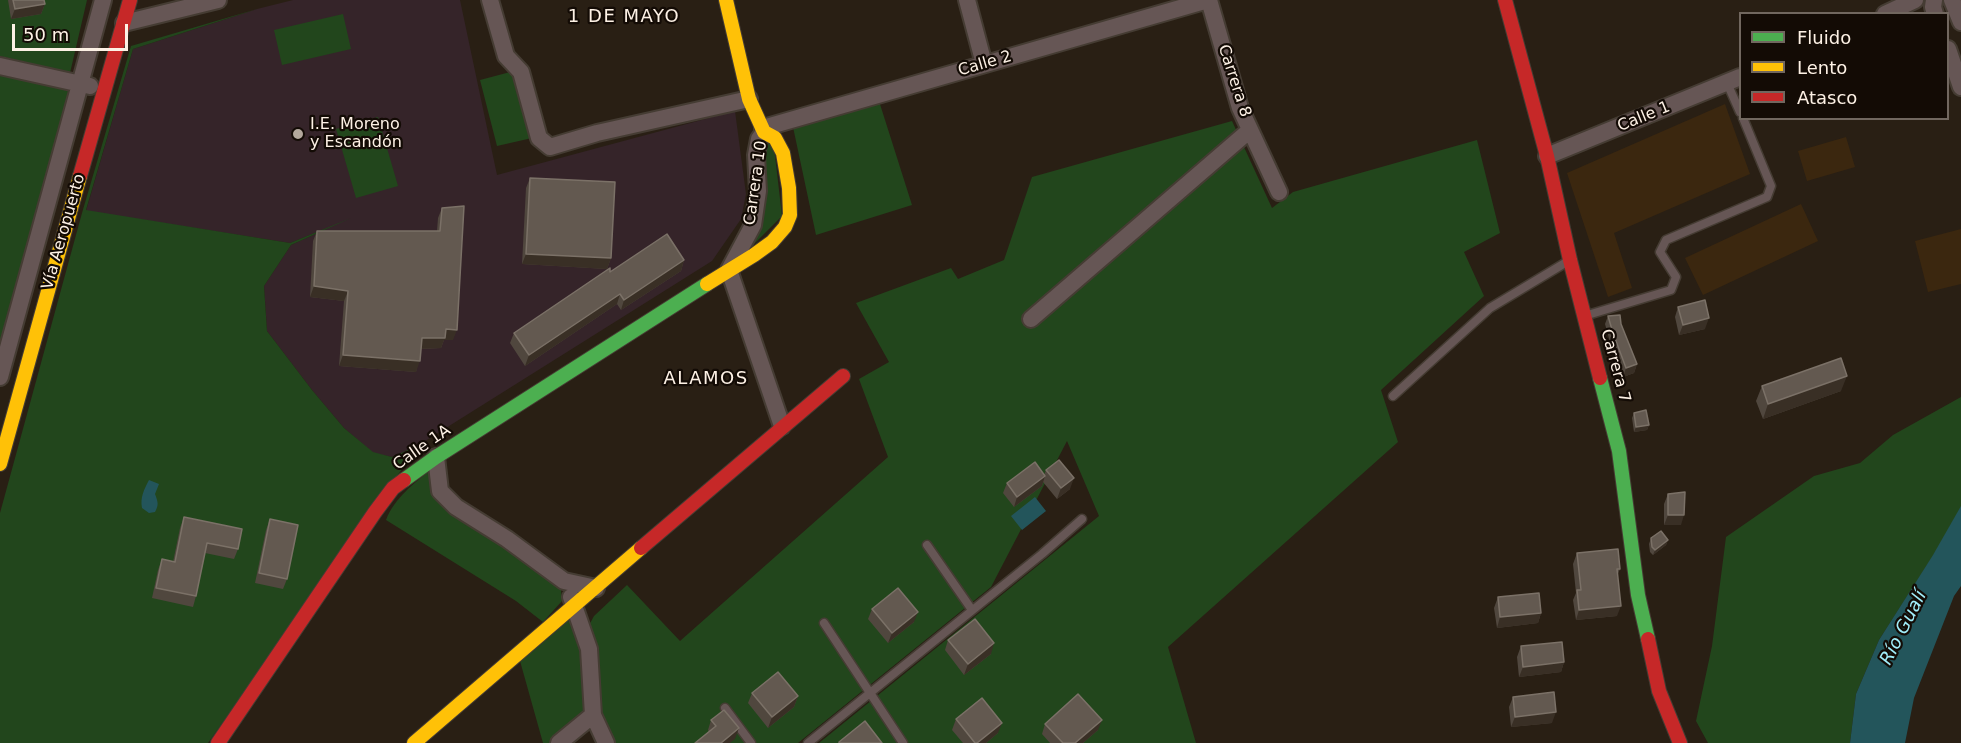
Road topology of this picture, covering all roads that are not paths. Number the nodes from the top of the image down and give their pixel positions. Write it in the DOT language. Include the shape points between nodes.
graph roads {
  1 [pos="103,0"];
  2 [pos="130,0"];
  3 [pos="218,0"];
  4 [pos="490,0"];
  5 [pos="726,0"];
  6 [pos="967,0"];
  7 [pos="1209,0"];
  8 [pos="1505,0"];
  9 [pos="1915,0"];
  10 [pos="1952,0"];
  11 [pos="1889,12"];
  12 [pos="1961,22"];
  13 [pos="124,23"];
  14 [pos="1949,54"];
  15 [pos="984,64"];
  16 [pos="0,66"];
  17 [pos="1734,80"];
  18 [pos="81,84"];
  19 [pos="1961,87"];
  20 [pos="105,90"];
  21 [pos="749,99"];
  22 [pos="1739,107"];
  23 [pos="1744,120"];
  24 [pos="763,130"];
  25 [pos="1250,130"];
  26 [pos="1547,156"];
  27 [pos="1279,192"];
  28 [pos="1570,260"];
  29 [pos="729,270"];
  30 [pos="1585,316"];
  31 [pos="1031,319"];
  32 [pos="843,376"];
  33 [pos="0,377"];
  34 [pos="1393,396"];
  35 [pos="782,426"];
  36 [pos="436,457"];
  37 [pos="0,464"];
  38 [pos="1082,519"];
  39 [pos="927,545"];
  40 [pos="564,581"];
  41 [pos="596,588"];
  42 [pos="576,606"];
  43 [pos="972,610"];
  44 [pos="824,623"];
  45 [pos="870,693"];
  46 [pos="725,708"];
  47 [pos="592,715"];
  48 [pos="219,743"];
  49 [pos="414,743"];
  50 [pos="559,743"];
  51 [pos="606,743"];
  52 [pos="751,743"];
  53 [pos="808,743"];
  54 [pos="903,743"];
  55 [pos="1680,743"];
  1 -- 18 [label="street, Vía Aeropuerto"];
  2 -- 13 [label="main road, Vía Aeropuerto"];
  3 -- 13 [label="street"];
  4 -- 21 [label="street" via="506,56 520,72 539,138 550,147"];
  5 -- 21 [label="main road, Carrera 10"];
  6 -- 15 [label="street"];
  7 -- 15 [label="street, Calle 2"];
  7 -- 25 [label="street, Carrera 8"];
  8 -- 26 [label="main road, Carrera 7"];
  9 -- 11 [label="street"];
  10 -- 12 [label="street"];
  13 -- 20 [label="main road, Vía Aeropuerto"];
  14 -- 19 [label="street"];
  15 -- 24 [label="street, Calle 2"];
  16 -- 18 [label="street"];
  17 -- 22 [label="lane"];
  17 -- 26 [label="street, Calle 1"];
  18 -- 20 [label="street"];
  18 -- 33 [label="street, Vía Aeropuerto"];
  20 -- 37 [label="main road, Vía Aeropuerto"];
  21 -- 24 [label="main road, Carrera 10"];
  23 -- 30 [label="lane" via="1772,186 1767,197 1666,240 1660,252 1676,277 1671,290"];
  24 -- 29 [label="street, Carrera 10" via="756,155 758,191 753,225"];
  24 -- 29 [label="main road, Carrera 10" via="774,137 784,154 789,219 762,250"];
  25 -- 27 [label="street, Carrera 8"];
  25 -- 31 [label="street"];
  26 -- 28 [label="main road, Carrera 7"];
  28 -- 30 [label="main road, Carrera 7"];
  28 -- 34 [label="lane" via="1490,308"];
  29 -- 35 [label="street"];
  29 -- 36 [label="main road, Calle 1A"];
  30 -- 55 [label="main road, Carrera 7" via="1619,451 1638,595 1659,691"];
  32 -- 35 [label="main road"];
  35 -- 41 [label="main road"];
  36 -- 40 [label="street" via="440,491 456,507"];
  36 -- 48 [label="main road, Calle 1A" via="393,488"];
  38 -- 43 [label="lane"];
  39 -- 43 [label="lane"];
  40 -- 41 [label="street"];
  40 -- 42 [label="street"];
  41 -- 42 [label="main road"];
  42 -- 47 [label="street" via="589,650"];
  42 -- 49 [label="main road"];
  43 -- 45 [label="lane"];
  44 -- 45 [label="lane"];
  45 -- 53 [label="lane"];
  45 -- 54 [label="lane"];
  46 -- 52 [label="lane"];
  47 -- 50 [label="street"];
  47 -- 51 [label="street"];
}
